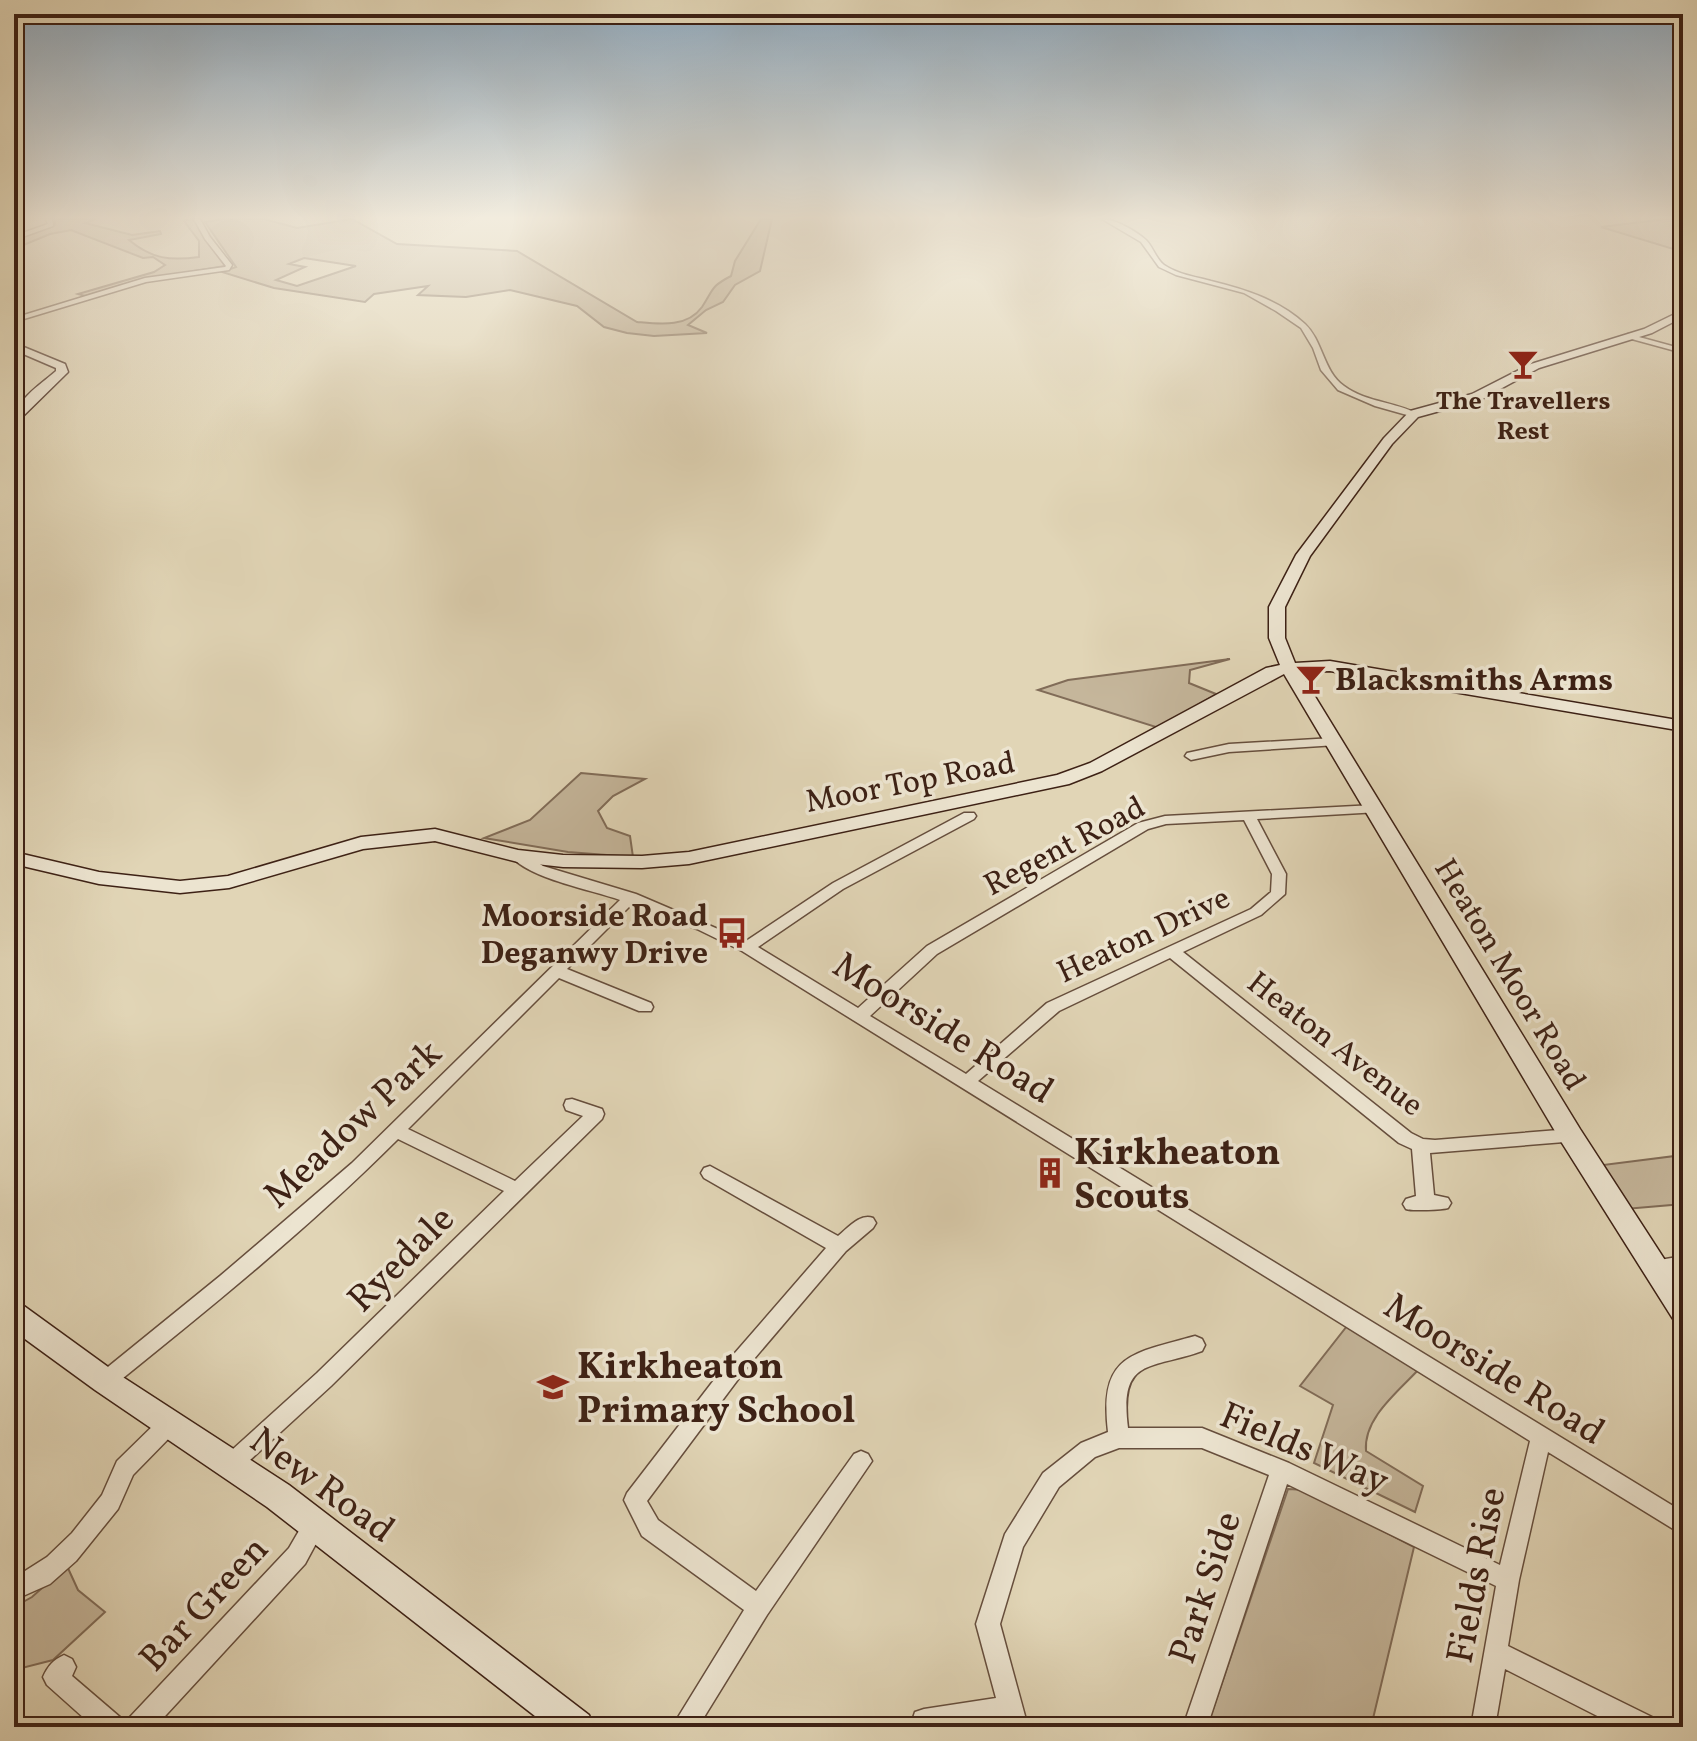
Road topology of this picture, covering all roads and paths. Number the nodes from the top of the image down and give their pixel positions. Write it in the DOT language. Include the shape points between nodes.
graph roads {
  1 [pos="79,300"];
  2 [pos="1262,300"];
  3 [pos="1682,315"];
  4 [pos="14,320"];
  5 [pos="1631,336"];
  6 [pos="14,346"];
  7 [pos="1683,351"];
  8 [pos="1414,414"];
  9 [pos="14,421"];
  10 [pos="1289,668"];
  11 [pos="1683,726"];
  12 [pos="1333,742"];
  13 [pos="1191,756"];
  14 [pos="1374,809"];
  15 [pos="969,816"];
  16 [pos="1249,817"];
  17 [pos="518,856"];
  18 [pos="14,858"];
  19 [pos="631,897"];
  20 [pos="747,947"];
  21 [pos="1171,951"];
  22 [pos="557,971"];
  23 [pos="645,1007"];
  24 [pos="861,1015"];
  25 [pos="968,1081"];
  26 [pos="572,1105"];
  27 [pos="397,1131"];
  28 [pos="1571,1136"];
  29 [pos="1420,1145"];
  30 [pos="710,1173"];
  31 [pos="516,1189"];
  32 [pos="1427,1202"];
  33 [pos="867,1223"];
  34 [pos="839,1246"];
  35 [pos="1683,1264"];
  36 [pos="1655,1268"];
  37 [pos="1683,1311"];
  38 [pos="14,1315"];
  39 [pos="1195,1345"];
  40 [pos="105,1381"];
  41 [pos="170,1423"];
  42 [pos="1541,1437"];
  43 [pos="1119,1438"];
  44 [pos="861,1461"];
  45 [pos="230,1465"];
  46 [pos="1281,1470"];
  47 [pos="1683,1524"];
  48 [pos="316,1525"];
  49 [pos="1508,1580"];
  50 [pos="14,1589"];
  51 [pos="759,1607"];
  52 [pos="1497,1653"];
  53 [pos="64,1667"];
  54 [pos="1013,1718"];
  55 [pos="924,1721"];
  56 [pos="112,1727"];
  57 [pos="138,1727"];
  58 [pos="577,1727"];
  59 [pos="684,1727"];
  60 [pos="1195,1727"];
  61 [pos="1483,1727"];
  62 [pos="1645,1727"];
  1 -- 4 [label="street"];
  2 -- 8 [label="street" via="1304,327 1325,370 1341,388"];
  3 -- 5 [label="street"];
  5 -- 7 [label="street"];
  5 -- 8 [label="street" via="1535,366 1476,397"];
  6 -- 9 [label="street" via="51,359 62,372"];
  8 -- 10 [label="street, Heaton Moor Road" via="1303,555 1277,607 1277,638"];
  10 -- 11 [label="street, Moor Top Road" via="1330,666"];
  10 -- 12 [label="street, Heaton Moor Road"];
  10 -- 17 [label="street, Moor Top Road" via="1272,672 1096,767 1026,789 689,858 642,862"];
  12 -- 13 [label="street" via="1229,748"];
  12 -- 14 [label="street, Heaton Moor Road"];
  14 -- 16 [label="street, Regent Road"];
  14 -- 28 [label="street, Heaton Moor Road"];
  15 -- 20 [label="street" via="838,886"];
  16 -- 21 [label="street, Heaton Drive" via="1279,874 1278,894 1256,912"];
  16 -- 24 [label="street, Regent Road" via="1165,820 1143,826 932,950"];
  17 -- 18 [label="street, Moor Top Road" via="435,835 361,843 229,882 180,887 99,878"];
  17 -- 19 [label="street, Moorside Road" via="538,869"];
  19 -- 20 [label="street, Moorside Road"];
  19 -- 22 [label="street, Meadow Park"];
  20 -- 24 [label="street, Moorside Road"];
  21 -- 25 [label="street, Heaton Drive" via="1053,1007"];
  21 -- 29 [label="street, Heaton Avenue"];
  22 -- 23 [label="street"];
  22 -- 27 [label="street, Meadow Park"];
  24 -- 25 [label="street, Moorside Road"];
  25 -- 42 [label="street, Moorside Road"];
  26 -- 31 [label="street, Ryedale" via="596,1114"];
  27 -- 31 [label="street"];
  27 -- 40 [label="street, Meadow Park" via="227,1282"];
  28 -- 29 [label="street, Heaton Avenue"];
  28 -- 36 [label="street, Heaton Moor Road"];
  29 -- 32 [label="street"];
  30 -- 34 [label="street"];
  31 -- 45 [label="street, Ryedale" via="309,1397"];
  33 -- 34 [label="street"];
  34 -- 51 [label="street" via="741,1360 635,1500 650,1528"];
  35 -- 36 [label="street"];
  36 -- 37 [label="street, Heaton Moor Road"];
  38 -- 40 [label="street, New Road"];
  39 -- 43 [label="street" via="1132,1363 1116,1381 1113,1405"];
  40 -- 41 [label="street, New Road"];
  41 -- 45 [label="street, New Road"];
  41 -- 50 [label="street" via="123,1471 88,1530 52,1567"];
  42 -- 47 [label="street, Moorside Road"];
  42 -- 49 [label="street, Fields Rise"];
  43 -- 46 [label="street, Fields Way" via="1202,1438"];
  43 -- 54 [label="street, Fields Way" via="1088,1450 1051,1480 1013,1542 988,1624"];
  44 -- 51 [label="street"];
  45 -- 48 [label="street, New Road"];
  46 -- 49 [label="street, Fields Way"];
  46 -- 60 [label="street, Park Side"];
  48 -- 57 [label="street, Bar Green" via="297,1556"];
  48 -- 58 [label="street, New Road"];
  49 -- 52 [label="street, Fields Rise"];
  51 -- 59 [label="street"];
  52 -- 61 [label="street, Fields Rise"];
  52 -- 62 [label="street"];
  53 -- 56 [label="street" via="55,1677"];
  54 -- 55 [label="street"];
}
